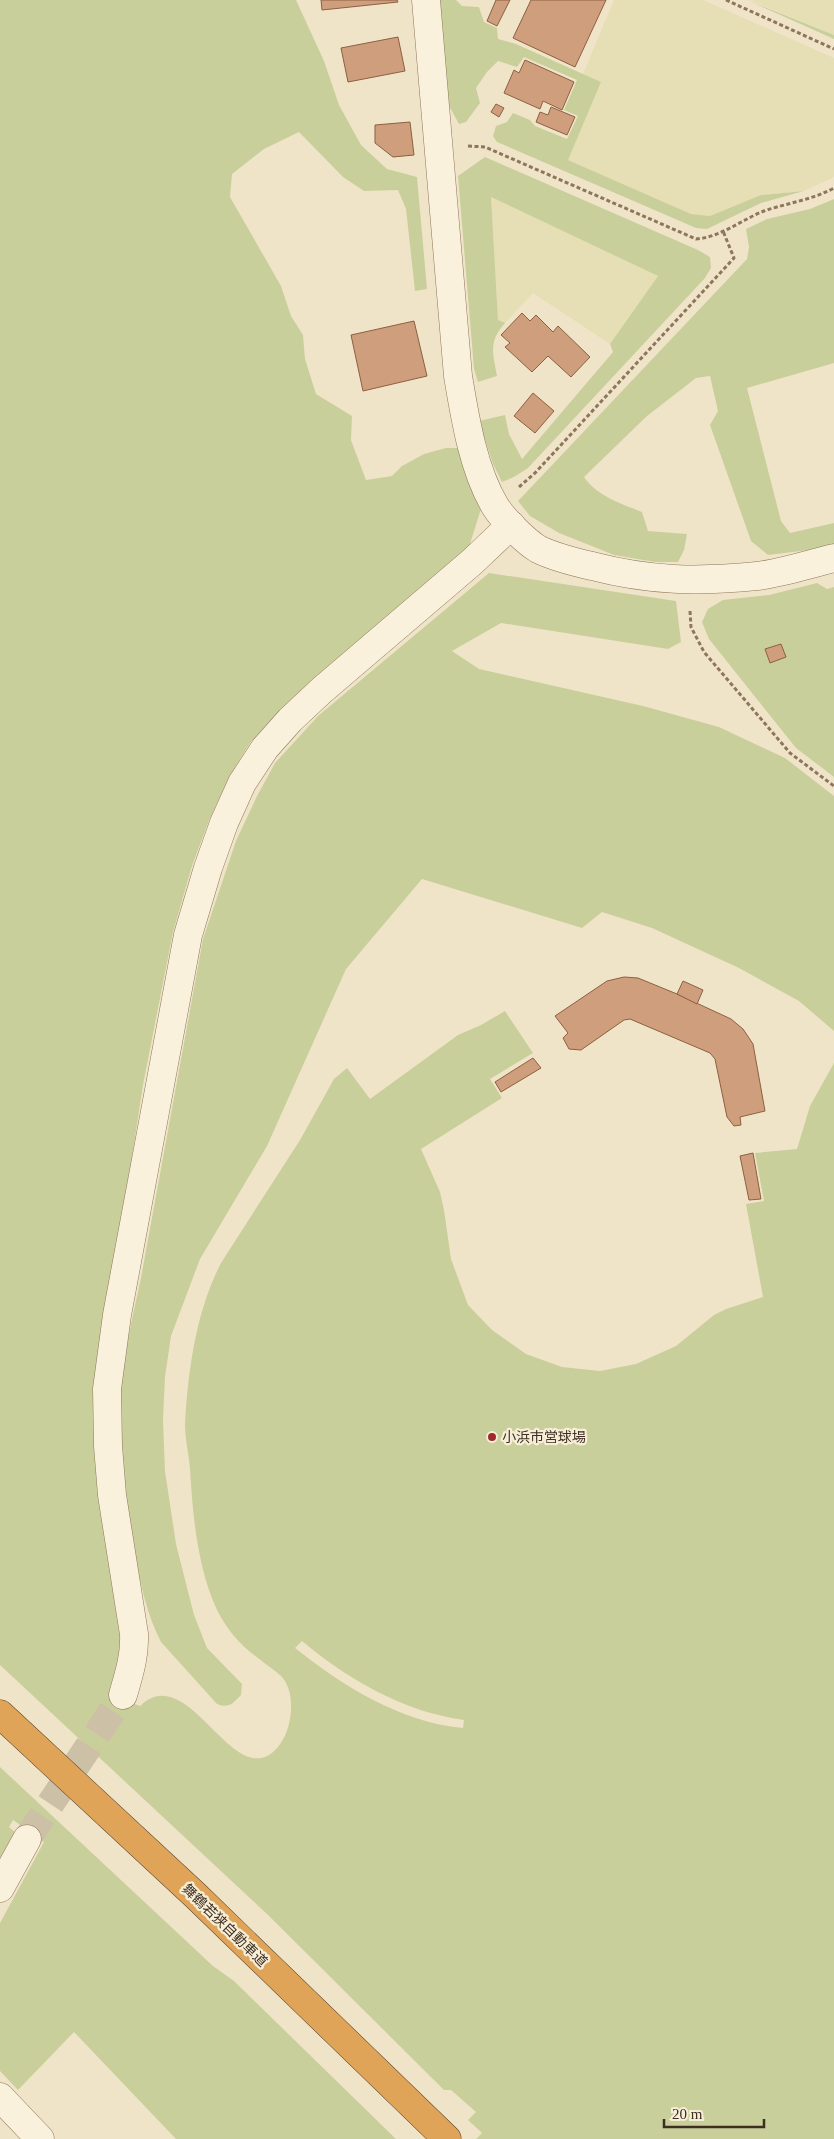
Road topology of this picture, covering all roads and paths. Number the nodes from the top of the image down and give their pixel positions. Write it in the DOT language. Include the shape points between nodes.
graph roads {
  1 [pos="426,0"];
  2 [pos="726,0"];
  3 [pos="834,49"];
  4 [pos="438,144"];
  5 [pos="834,188"];
  6 [pos="723,231"];
  7 [pos="503,516"];
  8 [pos="834,558"];
  9 [pos="687,580"];
  10 [pos="834,786"];
  11 [pos="123,1695"];
  12 [pos="0,1714"];
  13 [pos="27,1839"];
  14 [pos="0,1888"];
  15 [pos="0,2097"];
  16 [pos="40,2139"];
  17 [pos="447,2139"];
  1 -- 4 [label="street"];
  2 -- 3 [label="path"];
  4 -- 6 [label="path" via="485,147 696,238 709,238"];
  4 -- 7 [label="street" via="458,376 467,426 483,479"];
  5 -- 6 [label="path" via="807,200 764,211"];
  6 -- 7 [label="path" via="734,258 535,473"];
  7 -- 9 [label="street" via="537,548 569,561 630,576"];
  7 -- 11 [label="street" via="472,562 322,690 265,748 242,783 208,868 188,935 117,1315 107,1388 112,1495 135,1648"];
  8 -- 9 [label="street" via="759,575"];
  9 -- 10 [label="path" via="691,627 704,652 790,753"];
  12 -- 17 [label="highway, 舞鶴若狭自動車道" via="202,1901"];
  13 -- 14 [label="street"];
  15 -- 16 [label="street"];
}
